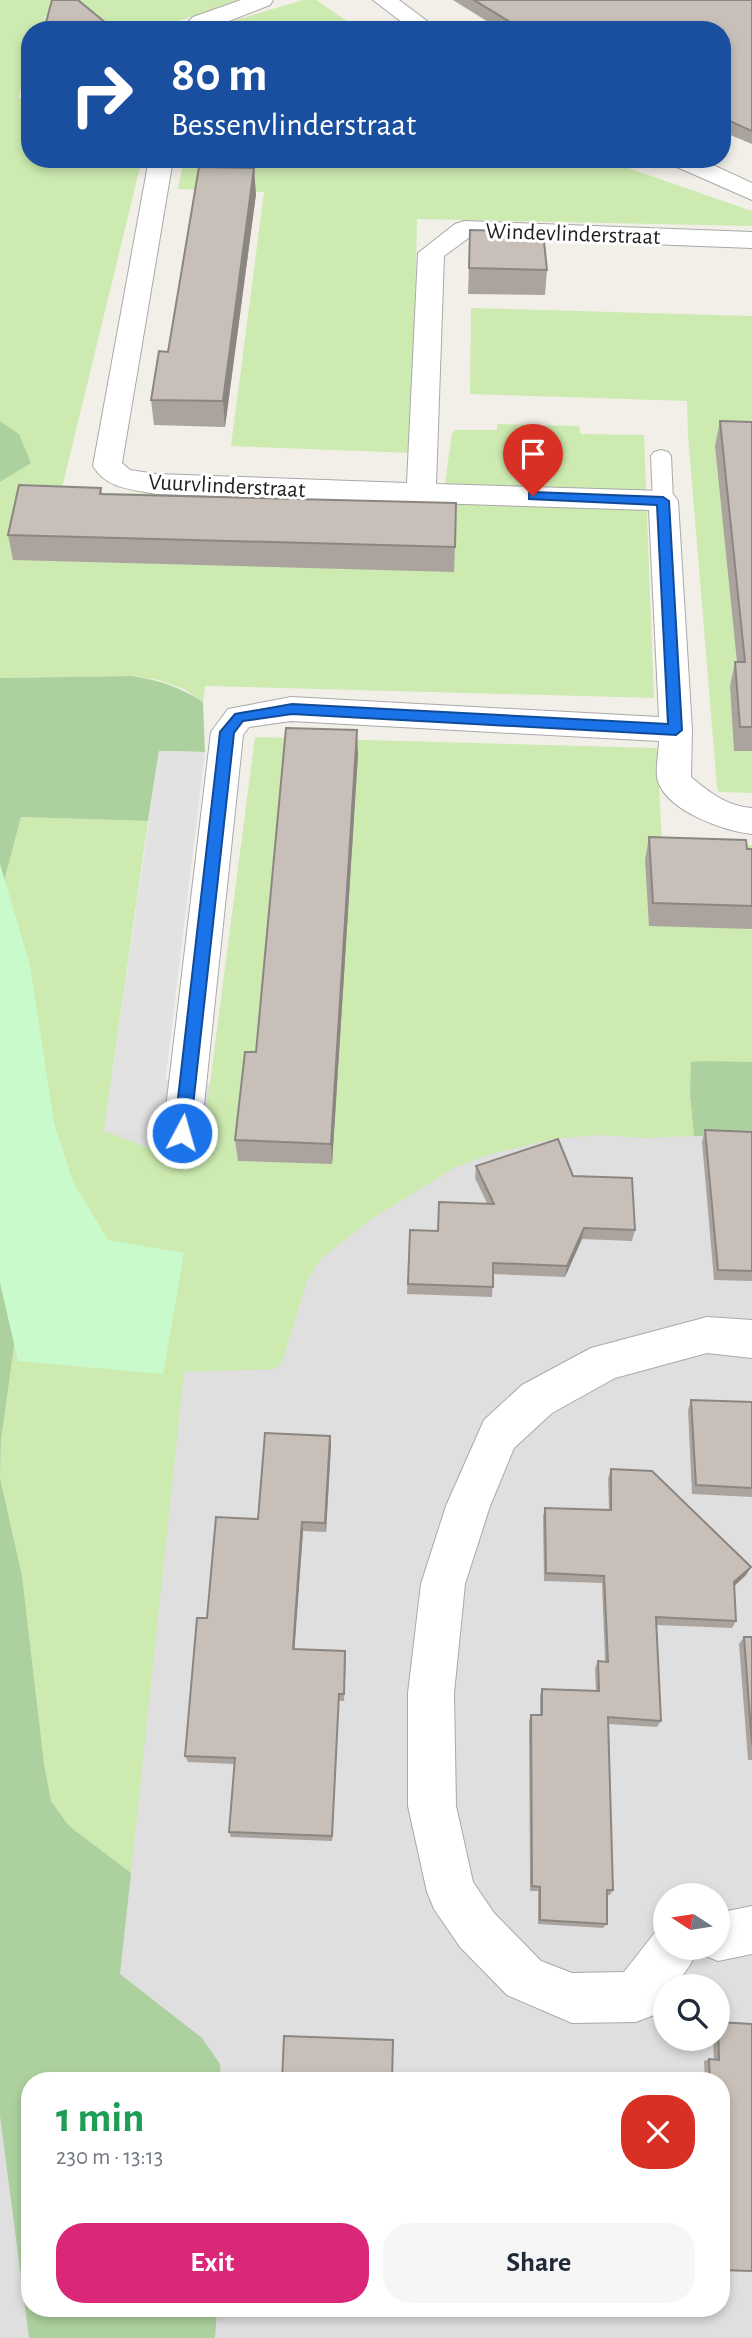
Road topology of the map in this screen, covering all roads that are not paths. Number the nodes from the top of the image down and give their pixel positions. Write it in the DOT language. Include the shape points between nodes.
graph roads {
  1 [pos="262,0"];
  2 [pos="384,0"];
  3 [pos="204,21"];
  4 [pos="415,21"];
  5 [pos="159,168"];
  6 [pos="699,168"];
  7 [pos="752,192"];
  8 [pos="752,240"];
  9 [pos="661,456"];
  10 [pos="421,492"];
  11 [pos="663,501"];
  12 [pos="676,730"];
  13 [pos="752,821"];
  14 [pos="182,1133"];
  15 [pos="752,1339"];
  16 [pos="752,1930"];
  17 [pos="730,1935"];
  18 [pos="664,1960"];
  1 -- 3 [label="street"];
  2 -- 4 [label="street"];
  5 -- 10 [label="street, Vuurvlinderstraat" via="107,466 121,478 156,484"];
  6 -- 7 [label="street"];
  8 -- 10 [label="street, Windevlinderstraat" via="464,229 431,253"];
  9 -- 11 [label="lane"];
  10 -- 11 [label="street, Vuurvlinderstraat"];
  11 -- 12 [label="street"];
  12 -- 13 [label="street" via="674,781 706,809 734,820"];
  12 -- 14 [label="street" via="292,709 239,717 227,732"];
  15 -- 18 [label="street" via="707,1335 606,1360 537,1399 499,1434 468,1506 443,1584 431,1693 432,1806 451,1892 477,1930 524,1978 572,1998 636,1997"];
  16 -- 17 [label="street"];
}
